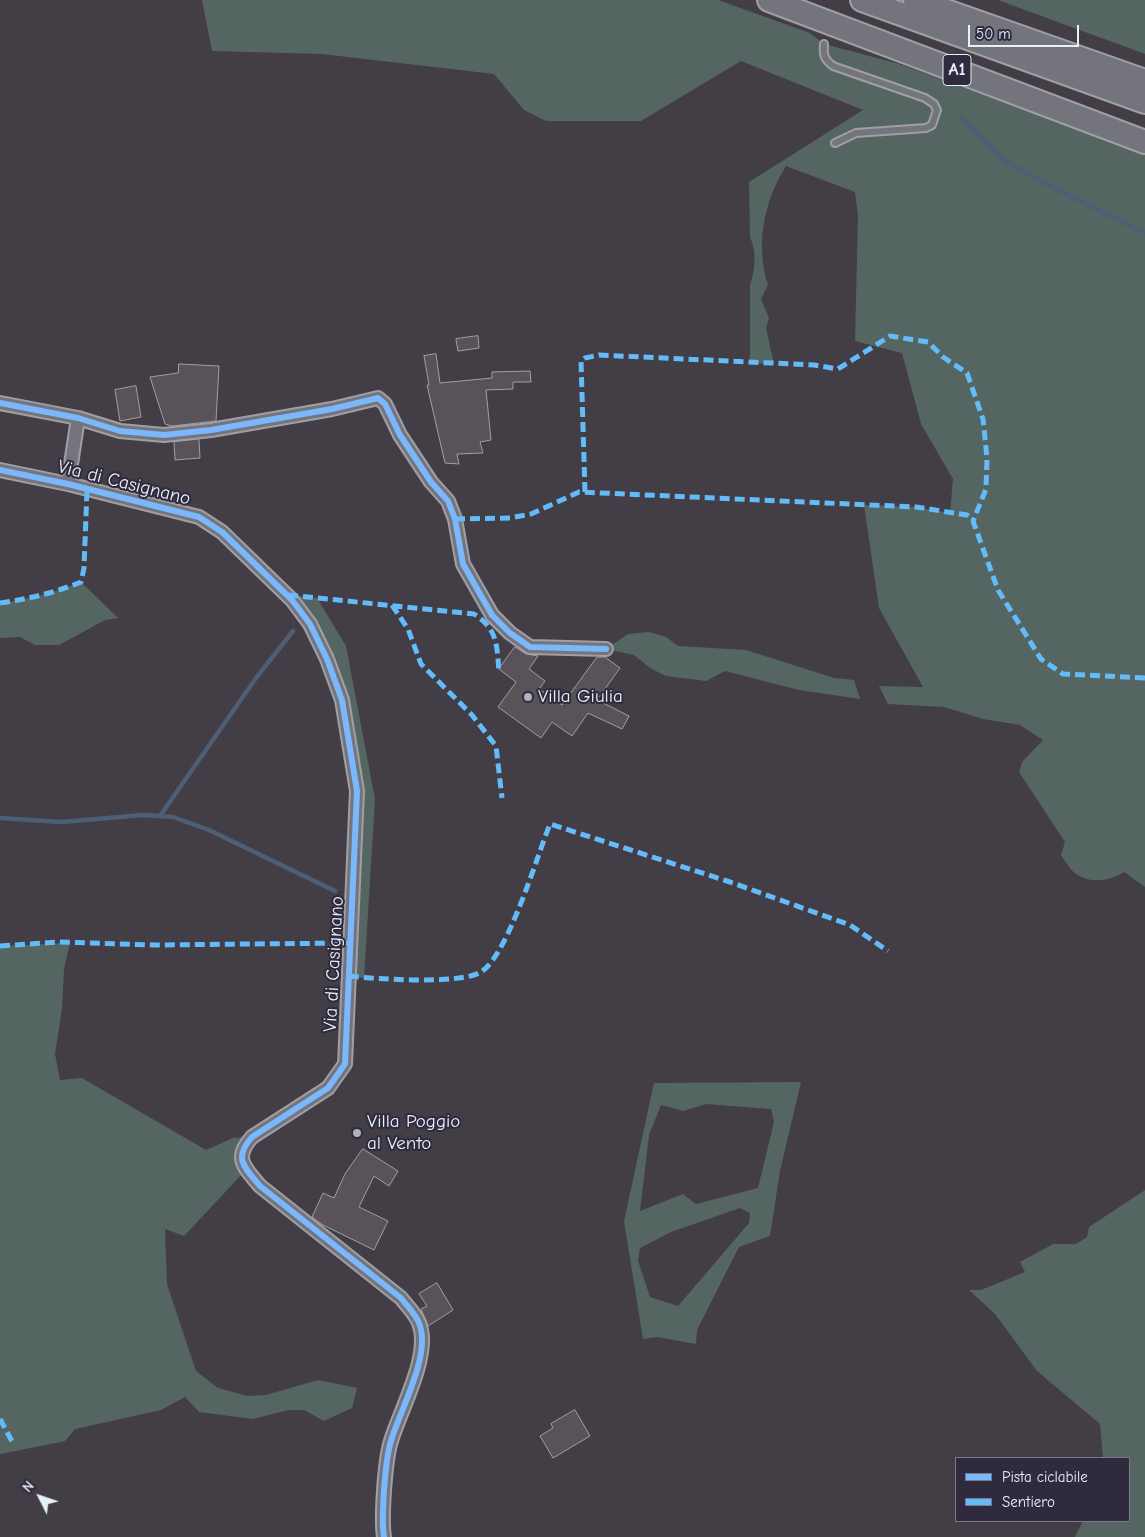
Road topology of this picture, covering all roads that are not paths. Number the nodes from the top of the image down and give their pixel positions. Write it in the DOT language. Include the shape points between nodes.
graph roads {
  1 [pos="769,0"];
  2 [pos="862,0"];
  3 [pos="915,0"];
  4 [pos="824,44"];
  5 [pos="1145,81"];
  6 [pos="1145,102"];
  7 [pos="1145,142"];
  8 [pos="835,143"];
  9 [pos="0,403"];
  10 [pos="78,418"];
  11 [pos="0,470"];
  12 [pos="68,484"];
  13 [pos="606,649"];
  14 [pos="384,1537"];
  1 -- 7 [label="highway, A1"];
  2 -- 6 [label="highway, A1"];
  3 -- 5 [label="highway"];
  4 -- 8 [label="lane" via="823,54 833,66 925,98 937,110 932,125 926,128 856,133"];
  9 -- 10 [label="street"];
  10 -- 12 [label="street"];
  10 -- 13 [label="street" via="120,431 164,435 211,430 378,398 385,404 400,435 431,482 448,501 456,519 463,564 492,615 530,647"];
  11 -- 12 [label="street, Via di Casignano"];
  12 -- 14 [label="street, Via di Casignano" via="199,517 222,532 292,600 310,624 342,700 357,791 344,1064 328,1088 252,1136 244,1147 241,1160 260,1186 400,1298 420,1324 422,1340 418,1364 390,1443"];
}
